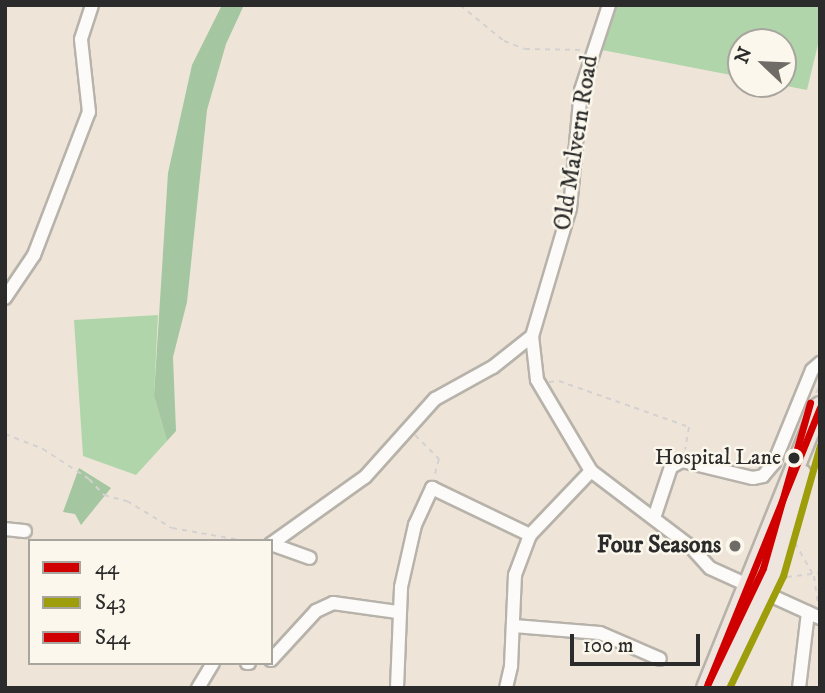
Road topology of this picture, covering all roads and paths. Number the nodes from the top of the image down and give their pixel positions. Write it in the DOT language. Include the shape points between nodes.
graph roads {
  1 [pos="92,5"];
  2 [pos="460,5"];
  3 [pos="609,5"];
  4 [pos="591,50"];
  5 [pos="5,298"];
  6 [pos="532,337"];
  7 [pos="820,362"];
  8 [pos="537,380"];
  9 [pos="819,408"];
  10 [pos="407,426"];
  11 [pos="5,434"];
  12 [pos="682,461"];
  13 [pos="591,471"];
  14 [pos="432,488"];
  15 [pos="654,518"];
  16 [pos="5,529"];
  17 [pos="25,531"];
  18 [pos="530,535"];
  19 [pos="786,536"];
  20 [pos="235,539"];
  21 [pos="273,543"];
  22 [pos="273,545"];
  23 [pos="310,558"];
  24 [pos="773,572"];
  25 [pos="820,573"];
  26 [pos="814,576"];
  27 [pos="745,586"];
  28 [pos="764,594"];
  29 [pos="397,612"];
  30 [pos="816,616"];
  31 [pos="514,626"];
  32 [pos="273,658"];
  33 [pos="660,659"];
  34 [pos="212,665"];
  35 [pos="198,688"];
  36 [pos="397,688"];
  37 [pos="506,688"];
  38 [pos="706,688"];
  39 [pos="717,688"];
  40 [pos="799,688"];
  1 -- 5 [label="street" via="81,39 89,112 34,255"];
  2 -- 4 [label="path" via="505,41 525,49"];
  3 -- 4 [label="street, Old Malvern Road"];
  4 -- 6 [label="street, Old Malvern Road" via="581,90 570,208"];
  6 -- 8 [label="street, Old Malvern Road"];
  6 -- 10 [label="street" via="493,367 435,398"];
  7 -- 12 [label="street" via="774,463 763,476 753,478"];
  8 -- 12 [label="path" via="559,381 689,427"];
  8 -- 13 [label="street, Old Malvern Road"];
  9 -- 19 [label="highway"];
  9 -- 27 [label="highway"];
  10 -- 14 [label="path" via="439,459"];
  10 -- 21 [label="street" via="365,477"];
  11 -- 20 [label="path" via="43,449 89,479 104,495 127,501 172,528"];
  12 -- 15 [label="street" via="671,467"];
  13 -- 15 [label="street, Old Malvern Road"];
  13 -- 18 [label="street"];
  14 -- 18 [label="street"];
  14 -- 29 [label="street" via="415,525"];
  15 -- 27 [label="street, Old Malvern Road" via="710,568"];
  16 -- 17 [label="street"];
  18 -- 31 [label="street" via="515,575"];
  19 -- 24 [label="highway"];
  19 -- 26 [label="path" via="800,547"];
  22 -- 23 [label="street"];
  24 -- 26 [label="path" via="788,578"];
  24 -- 28 [label="highway"];
  25 -- 26 [label="path"];
  26 -- 30 [label="path"];
  27 -- 28 [label="street, Old Malvern Road"];
  27 -- 38 [label="highway"];
  28 -- 30 [label="street"];
  28 -- 39 [label="highway"];
  29 -- 32 [label="street" via="333,603 316,611"];
  29 -- 36 [label="street"];
  30 -- 40 [label="street"];
  31 -- 33 [label="street" via="600,633"];
  31 -- 37 [label="street"];
  34 -- 35 [label="street"];
}
